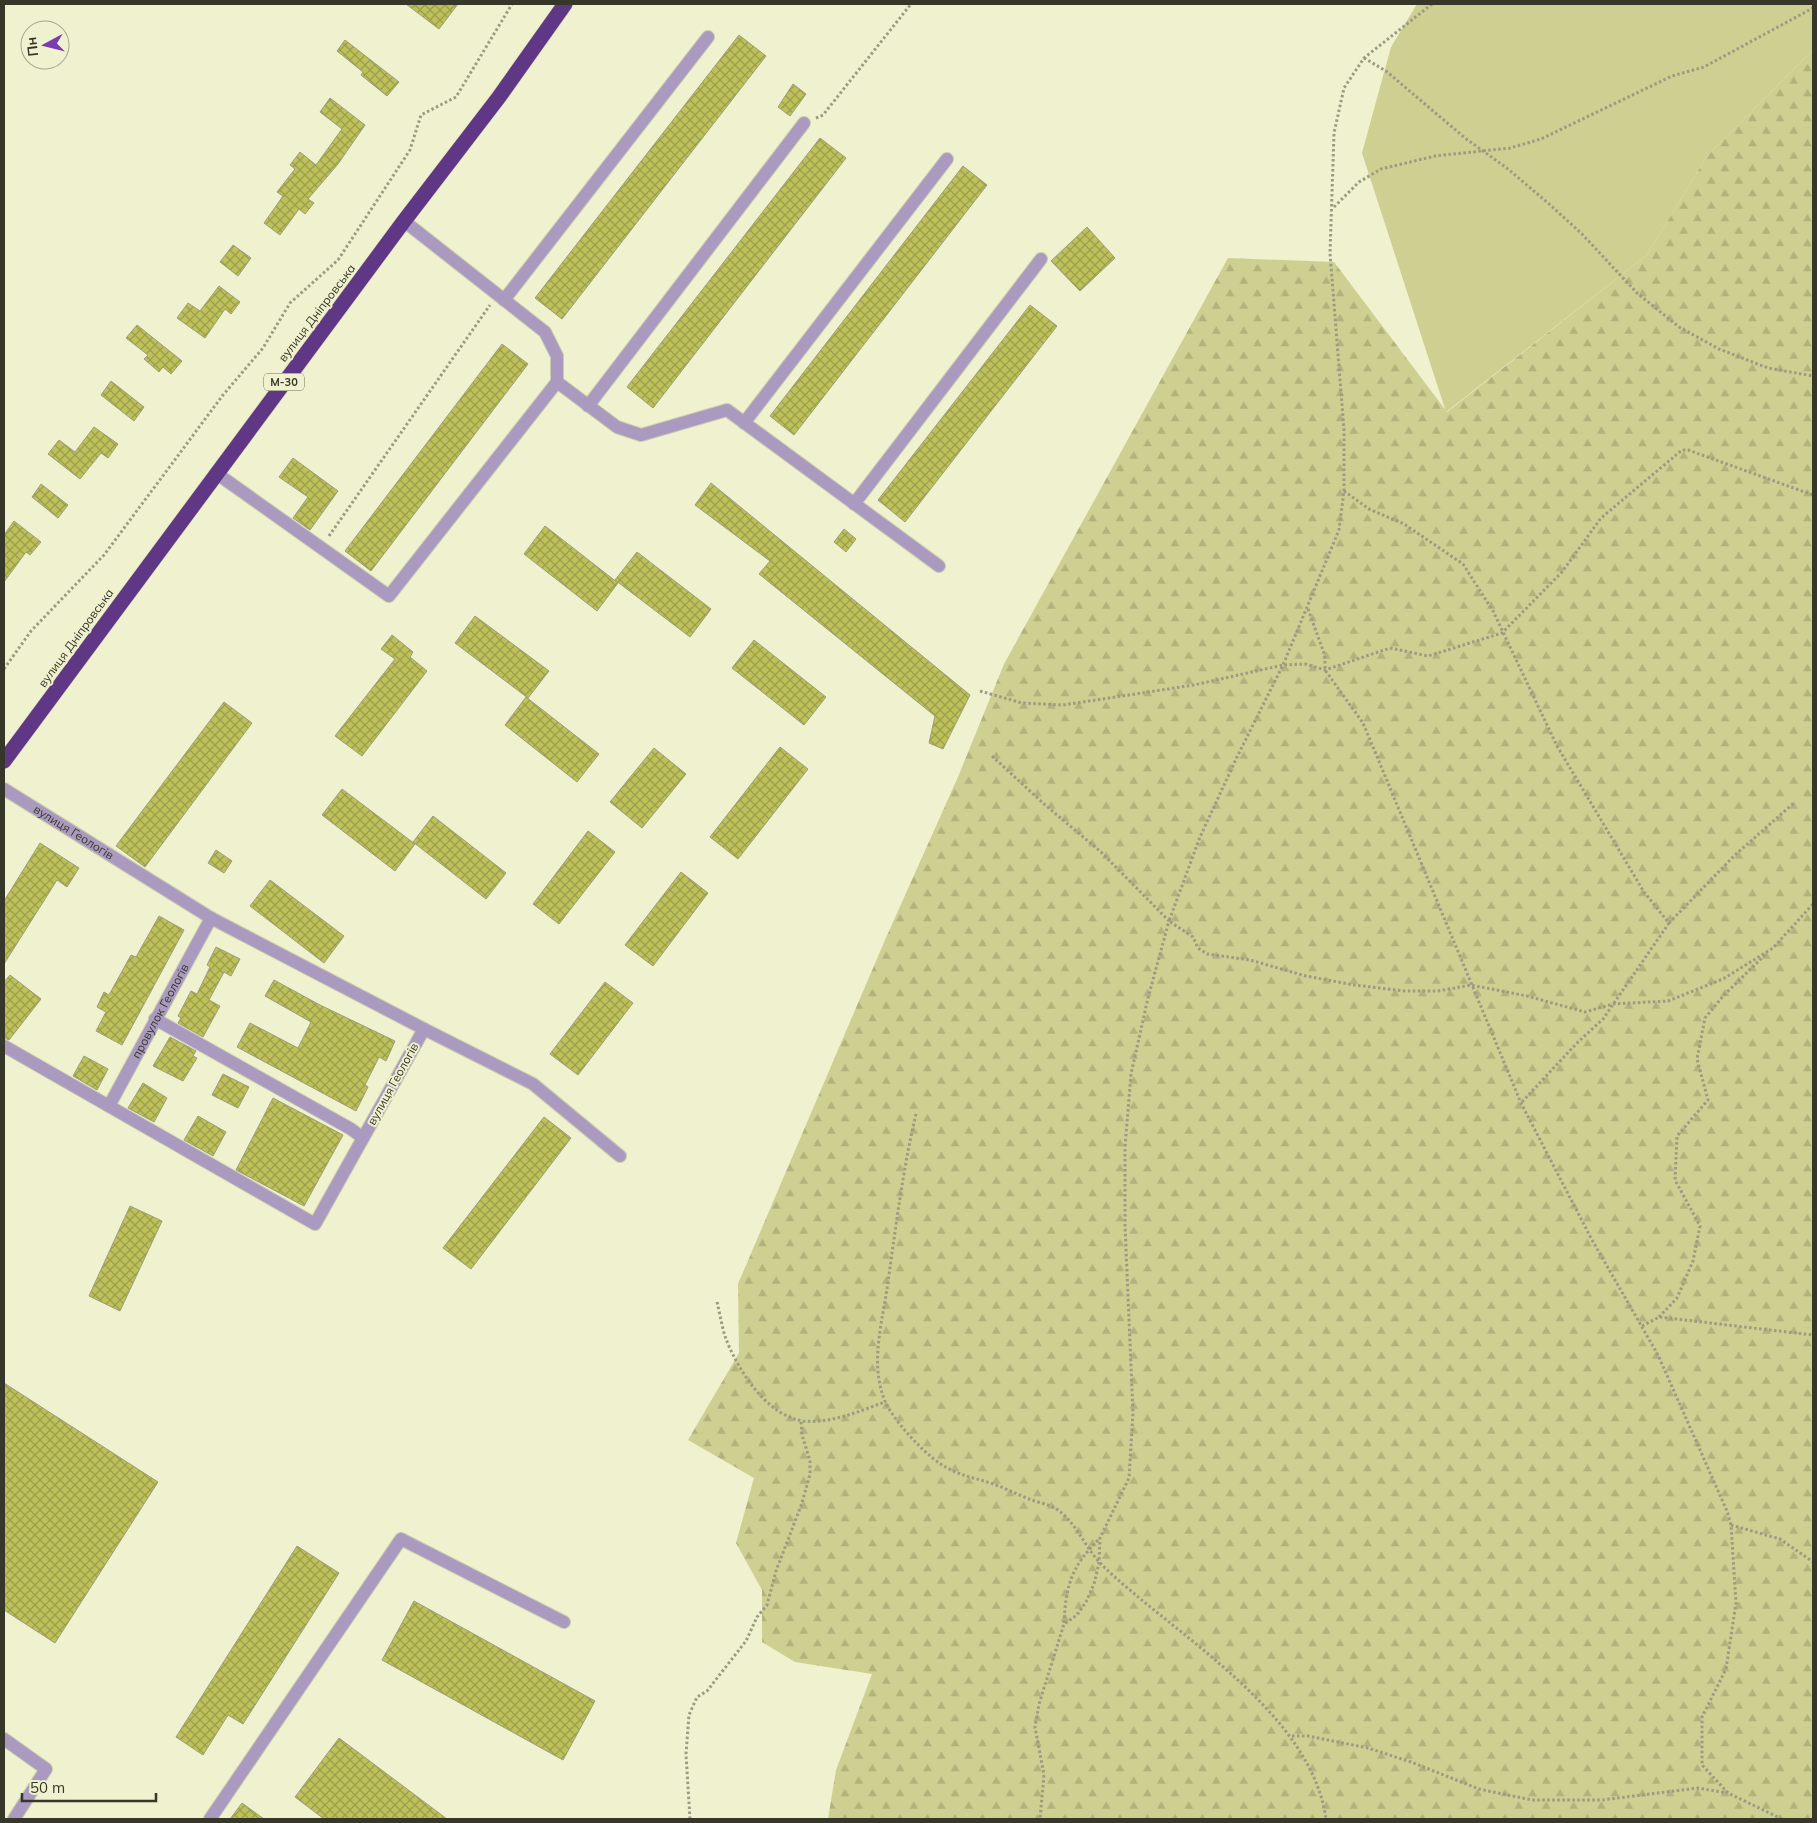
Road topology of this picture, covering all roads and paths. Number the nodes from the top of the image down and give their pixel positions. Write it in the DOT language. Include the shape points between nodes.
graph roads {
  1 [pos="512,4"];
  2 [pos="565,4"];
  3 [pos="911,4"];
  4 [pos="1432,4"];
  5 [pos="1813,8"];
  6 [pos="708,37"];
  7 [pos="1364,58"];
  8 [pos="804,123"];
  9 [pos="1484,151"];
  10 [pos="947,159"];
  11 [pos="1333,208"];
  12 [pos="404,221"];
  13 [pos="1041,259"];
  14 [pos="501,297"];
  15 [pos="1813,376"];
  16 [pos="557,382"];
  17 [pos="588,406"];
  18 [pos="744,423"];
  19 [pos="216,473"];
  20 [pos="1344,491"];
  21 [pos="1813,494"];
  22 [pos="854,504"];
  23 [pos="321,547"];
  24 [pos="939,566"];
  25 [pos="1308,609"];
  26 [pos="1502,633"];
  27 [pos="1283,665"];
  28 [pos="4,669"];
  29 [pos="1324,670"];
  30 [pos="980,691"];
  31 [pos="992,756"];
  32 [pos="4,761"];
  33 [pos="4,789"];
  34 [pos="1796,802"];
  35 [pos="1813,904"];
  36 [pos="211,918"];
  37 [pos="1169,921"];
  38 [pos="1669,923"];
  39 [pos="1773,948"];
  40 [pos="1470,985"];
  41 [pos="1613,1004"];
  42 [pos="155,1019"];
  43 [pos="424,1029"];
  44 [pos="4,1046"];
  45 [pos="1521,1103"];
  46 [pos="109,1106"];
  47 [pos="916,1114"];
  48 [pos="363,1138"];
  49 [pos="620,1156"];
  50 [pos="717,1302"];
  51 [pos="1659,1317"];
  52 [pos="1642,1326"];
  53 [pos="1813,1335"];
  54 [pos="885,1402"];
  55 [pos="801,1421"];
  56 [pos="1731,1526"];
  57 [pos="1100,1538"];
  58 [pos="1089,1549"];
  59 [pos="1813,1562"];
  60 [pos="1099,1563"];
  61 [pos="564,1622"];
  62 [pos="1064,1624"];
  63 [pos="1291,1736"];
  64 [pos="4,1739"];
  65 [pos="1728,1793"];
  66 [pos="14,1819"];
  67 [pos="210,1819"];
  68 [pos="690,1819"];
  69 [pos="1040,1819"];
  70 [pos="1326,1819"];
  71 [pos="1782,1819"];
  1 -- 28 [label="path" via="456,97 421,115 410,150 338,260 290,303 263,348 223,395 104,555 32,631"];
  2 -- 12 [label="highway, вулиця Дніпровська / М-30"];
  3 -- 8 [label="path" via="823,115"];
  4 -- 7 [label="path"];
  5 -- 9 [label="path" via="1704,67 1672,76 1541,139"];
  6 -- 14 [label="street"];
  7 -- 9 [label="path"];
  7 -- 11 [label="path" via="1344,88 1338,109 1334,133"];
  8 -- 17 [label="street"];
  9 -- 11 [label="path" via="1435,156 1381,169 1359,182"];
  9 -- 15 [label="path" via="1548,202 1638,293 1679,327 1719,349 1768,368"];
  10 -- 18 [label="street"];
  11 -- 20 [label="path" via="1330,253 1343,422"];
  12 -- 14 [label="street"];
  12 -- 19 [label="highway, вулиця Дніпровська / М-30"];
  13 -- 22 [label="street"];
  14 -- 16 [label="street" via="546,332 556,356"];
  14 -- 23 [label="path"];
  16 -- 17 [label="street"];
  16 -- 23 [label="street" via="389,596"];
  17 -- 18 [label="street" via="617,427 641,435 727,410"];
  18 -- 22 [label="street"];
  19 -- 23 [label="street"];
  19 -- 32 [label="highway, вулиця Дніпровська / М-30"];
  20 -- 25 [label="path" via="1339,530"];
  20 -- 26 [label="path" via="1369,509 1404,524 1463,564"];
  21 -- 26 [label="path" via="1682,450 1601,518 1562,572"];
  22 -- 24 [label="street"];
  25 -- 27 [label="path"];
  25 -- 29 [label="path" via="1325,656"];
  26 -- 29 [label="path" via="1428,656 1390,648"];
  26 -- 38 [label="path" via="1557,746 1644,892"];
  27 -- 29 [label="path" via="1305,664"];
  27 -- 30 [label="path" via="1194,685 1063,705 1022,703"];
  27 -- 37 [label="path" via="1200,837"];
  29 -- 40 [label="path" via="1362,723"];
  31 -- 37 [label="path" via="1101,852"];
  33 -- 36 [label="street, вулиця Геологів"];
  34 -- 38 [label="path" via="1735,855"];
  35 -- 39 [label="path"];
  36 -- 42 [label="street, провулок Геологів"];
  36 -- 43 [label="street, вулиця Геологів"];
  37 -- 40 [label="path" via="1193,937 1198,948 1207,954 1250,960 1306,976 1405,992 1438,991"];
  37 -- 57 [label="path" via="1132,1074 1125,1147 1133,1413 1129,1478"];
  38 -- 41 [label="path"];
  39 -- 41 [label="path" via="1723,979 1668,1001"];
  39 -- 51 [label="path" via="1705,1018 1697,1059 1708,1100 1678,1136 1675,1180 1700,1226 1694,1262 1677,1298"];
  40 -- 41 [label="path" via="1585,1012"];
  40 -- 45 [label="path"];
  41 -- 45 [label="path"];
  42 -- 46 [label="street, провулок Геологів"];
  42 -- 48 [label="street"];
  43 -- 48 [label="street, вулиця Геологів"];
  43 -- 49 [label="street" via="533,1084"];
  44 -- 46 [label="street, вулиця Геологів"];
  45 -- 52 [label="path" via="1592,1240"];
  46 -- 48 [label="street, вулиця Геологів" via="315,1224"];
  47 -- 54 [label="path" via="906,1155 878,1344 879,1379"];
  50 -- 55 [label="path" via="726,1339 748,1378 770,1404"];
  51 -- 52 [label="path"];
  51 -- 53 [label="path"];
  52 -- 56 [label="path" via="1698,1444"];
  54 -- 55 [label="path" via="829,1419"];
  54 -- 58 [label="path" via="938,1462 961,1476 991,1483 1054,1508 1071,1521"];
  55 -- 68 [label="path" via="810,1474 767,1605 757,1617 746,1641 707,1691 697,1697 688,1714 686,1754"];
  56 -- 59 [label="path" via="1780,1539"];
  56 -- 65 [label="path" via="1736,1602 1726,1669 1702,1717 1702,1765"];
  57 -- 58 [label="path"];
  57 -- 60 [label="path"];
  58 -- 60 [label="path"];
  58 -- 62 [label="path" via="1081,1557 1066,1593"];
  60 -- 62 [label="path" via="1086,1602"];
  60 -- 63 [label="path" via="1207,1653"];
  61 -- 67 [label="street" via="401,1539"];
  62 -- 69 [label="path" via="1035,1727 1044,1775"];
  63 -- 65 [label="path" via="1308,1736 1368,1748 1479,1790 1532,1800 1602,1800 1698,1788"];
  63 -- 70 [label="path" via="1314,1781"];
  64 -- 66 [label="street" via="46,1769"];
  65 -- 71 [label="path"];
}
